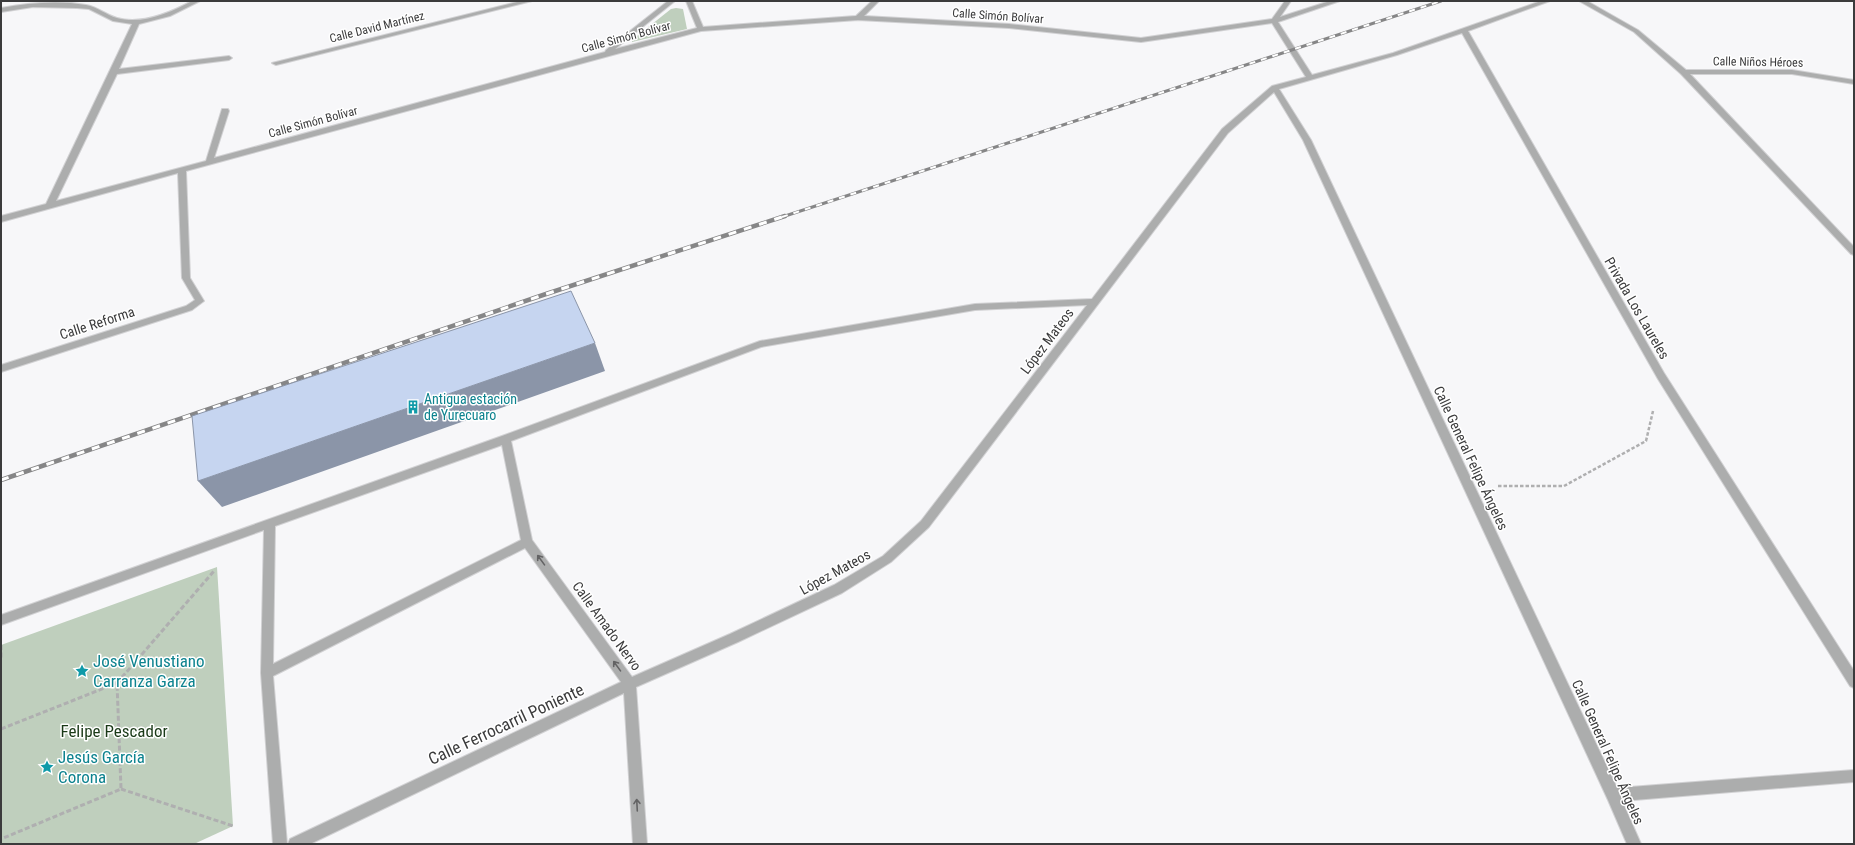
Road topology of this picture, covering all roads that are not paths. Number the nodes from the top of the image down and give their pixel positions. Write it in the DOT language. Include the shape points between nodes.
graph roads {
  1 [pos="93,1"];
  2 [pos="197,1"];
  3 [pos="529,1"];
  4 [pos="672,1"];
  5 [pos="689,1"];
  6 [pos="876,1"];
  7 [pos="1288,1"];
  8 [pos="1337,1"];
  9 [pos="1547,1"];
  10 [pos="1582,1"];
  11 [pos="89,8"];
  12 [pos="1,10"];
  13 [pos="858,18"];
  14 [pos="1274,21"];
  15 [pos="136,23"];
  16 [pos="701,29"];
  17 [pos="1464,30"];
  18 [pos="604,54"];
  19 [pos="229,58"];
  20 [pos="276,63"];
  21 [pos="114,72"];
  22 [pos="1684,72"];
  23 [pos="1310,78"];
  24 [pos="1854,82"];
  25 [pos="1275,88"];
  26 [pos="225,111"];
  27 [pos="209,162"];
  28 [pos="182,169"];
  29 [pos="50,205"];
  30 [pos="1,218"];
  31 [pos="1854,252"];
  32 [pos="1095,302"];
  33 [pos="1,369"];
  34 [pos="506,439"];
  35 [pos="270,523"];
  36 [pos="527,542"];
  37 [pos="1,620"];
  38 [pos="734,638"];
  39 [pos="267,673"];
  40 [pos="1854,682"];
  41 [pos="630,684"];
  42 [pos="1854,776"];
  43 [pos="1613,795"];
  44 [pos="280,844"];
  45 [pos="295,844"];
  46 [pos="640,844"];
  47 [pos="1634,844"];
  1 -- 11 [label="street"];
  2 -- 15 [label="street" via="170,14"];
  3 -- 20 [label="street, Calle David Martínez"];
  4 -- 18 [label="street"];
  5 -- 16 [label="street"];
  6 -- 13 [label="street"];
  7 -- 14 [label="street"];
  8 -- 14 [label="street"];
  9 -- 17 [label="street, López Mateos"];
  10 -- 22 [label="street" via="1636,31"];
  11 -- 12 [label="street" via="19,6"];
  11 -- 15 [label="street" via="114,19"];
  13 -- 14 [label="street, Calle Simón Bolívar" via="1010,26 1141,40"];
  13 -- 16 [label="street, Calle Simón Bolívar"];
  14 -- 23 [label="street"];
  15 -- 21 [label="street"];
  16 -- 18 [label="street, Calle Simón Bolívar"];
  17 -- 23 [label="street, López Mateos" via="1395,54"];
  17 -- 40 [label="street, Privada Los Laureles" via="1661,376"];
  18 -- 27 [label="street, Calle Simón Bolívar"];
  19 -- 21 [label="street"];
  21 -- 29 [label="street"];
  22 -- 24 [label="street, Calle Niños Héroes" via="1792,72"];
  22 -- 31 [label="street"];
  23 -- 25 [label="street, López Mateos"];
  25 -- 32 [label="street, López Mateos" via="1225,131"];
  25 -- 43 [label="street, Calle General Felipe Ángeles" via="1307,140"];
  26 -- 27 [label="street"];
  27 -- 28 [label="street, Calle Simón Bolívar"];
  28 -- 29 [label="street, Calle Simón Bolívar"];
  28 -- 33 [label="street, Calle Reforma" via="186,278 200,301 189,308"];
  29 -- 30 [label="street, Calle Simón Bolívar"];
  32 -- 34 [label="street" via="975,307 760,344"];
  32 -- 38 [label="street, López Mateos" via="925,524 887,559 838,589"];
  34 -- 35 [label="street"];
  34 -- 36 [label="street, Calle Amado Nervo"];
  35 -- 37 [label="street"];
  35 -- 39 [label="street"];
  36 -- 39 [label="street"];
  41 -- 36 [label="street, Calle Amado Nervo, one-way"];
  38 -- 41 [label="street, Calle Ferrocarril Poniente"];
  39 -- 44 [label="street"];
  41 -- 45 [label="street, Calle Ferrocarril Poniente"];
  46 -- 41 [label="street, Calle Amado Nervo, one-way"];
  42 -- 43 [label="street"];
  43 -- 47 [label="street, Calle General Felipe Ángeles"];
}
